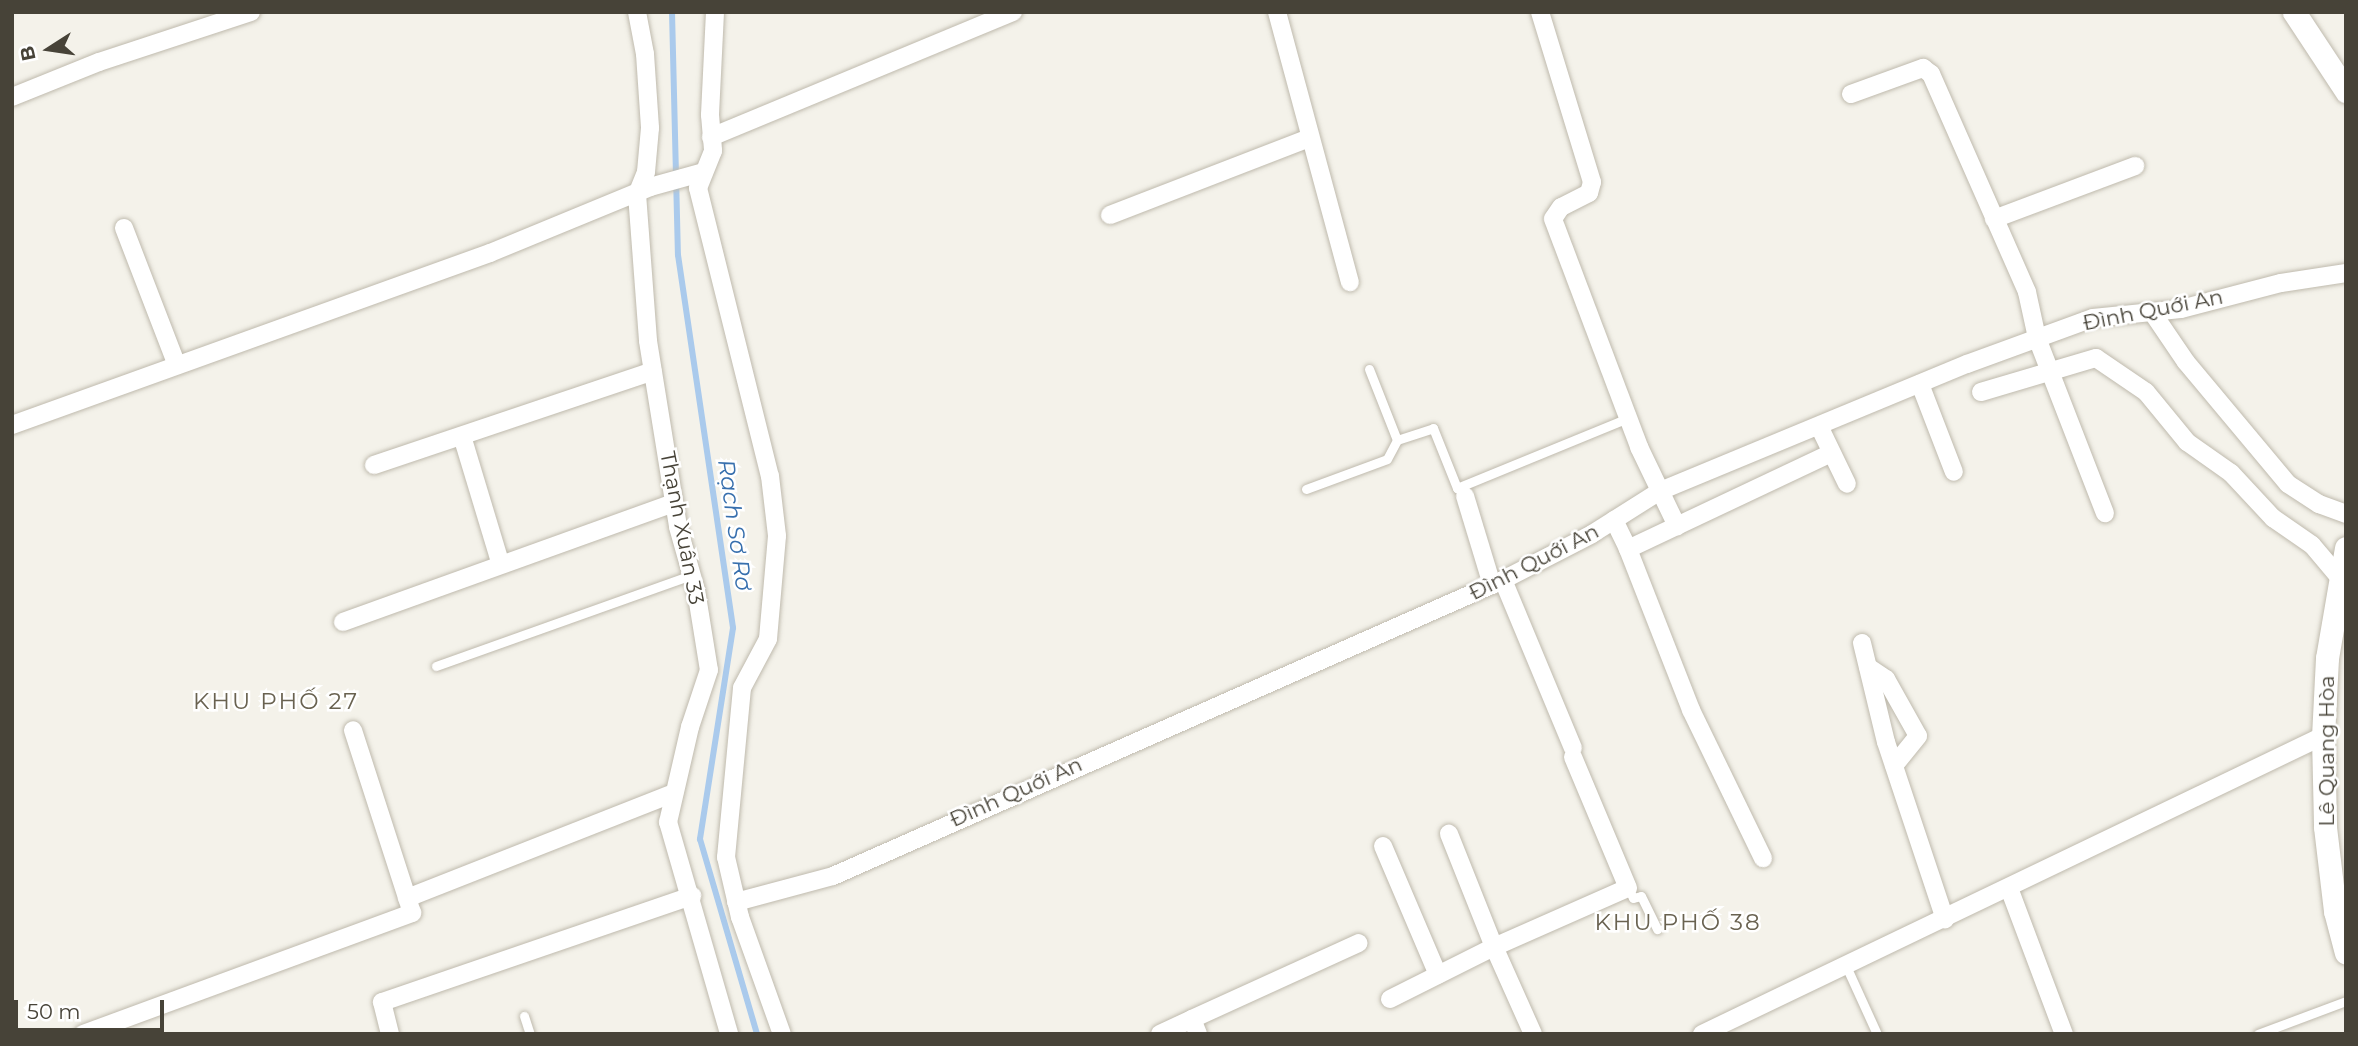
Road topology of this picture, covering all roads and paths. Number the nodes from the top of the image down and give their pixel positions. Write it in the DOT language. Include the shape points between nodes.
graph roads {
  1 [pos="251,12"];
  2 [pos="636,12"];
  3 [pos="715,12"];
  4 [pos="1013,12"];
  5 [pos="1277,12"];
  6 [pos="1541,12"];
  7 [pos="2294,12"];
  8 [pos="2346,91"];
  9 [pos="1851,94"];
  10 [pos="12,97"];
  11 [pos="711,137"];
  12 [pos="1310,138"];
  13 [pos="2135,166"];
  14 [pos="698,173"];
  15 [pos="643,191"];
  16 [pos="1110,215"];
  17 [pos="1994,219"];
  18 [pos="124,228"];
  19 [pos="2346,273"];
  20 [pos="1350,282"];
  21 [pos="2152,312"];
  22 [pos="2036,338"];
  23 [pos="177,365"];
  24 [pos="1369,369"];
  25 [pos="653,371"];
  26 [pos="2050,372"];
  27 [pos="1920,384"];
  28 [pos="1981,392"];
  29 [pos="1628,418"];
  30 [pos="12,425"];
  31 [pos="1819,426"];
  32 [pos="462,436"];
  33 [pos="1397,440"];
  34 [pos="1829,453"];
  35 [pos="374,465"];
  36 [pos="1954,472"];
  37 [pos="1847,484"];
  38 [pos="1306,489"];
  39 [pos="1660,491"];
  40 [pos="1465,496"];
  41 [pos="674,503"];
  42 [pos="2105,513"];
  43 [pos="2346,514"];
  44 [pos="1614,520"];
  45 [pos="1677,526"];
  46 [pos="2346,548"];
  47 [pos="1628,549"];
  48 [pos="500,562"];
  49 [pos="691,575"];
  50 [pos="2339,577"];
  51 [pos="1497,582"];
  52 [pos="343,622"];
  53 [pos="1861,643"];
  54 [pos="436,666"];
  55 [pos="1868,667"];
  56 [pos="353,730"];
  57 [pos="2323,736"];
  58 [pos="1894,766"];
  59 [pos="674,793"];
  60 [pos="1449,834"];
  61 [pos="1383,846"];
  62 [pos="1763,858"];
  63 [pos="1628,888"];
  64 [pos="2009,888"];
  65 [pos="692,896"];
  66 [pos="407,898"];
  67 [pos="736,902"];
  68 [pos="1945,919"];
  69 [pos="1657,929"];
  70 [pos="1359,943"];
  71 [pos="1494,947"];
  72 [pos="2346,953"];
  73 [pos="1846,966"];
  74 [pos="1438,975"];
  75 [pos="1390,999"];
  76 [pos="2346,1001"];
  77 [pos="524,1016"];
  78 [pos="1195,1027"];
  79 [pos="83,1034"];
  80 [pos="390,1034"];
  81 [pos="530,1034"];
  82 [pos="729,1034"];
  83 [pos="782,1034"];
  84 [pos="1160,1034"];
  85 [pos="1533,1034"];
  86 [pos="1702,1034"];
  87 [pos="1877,1034"];
  88 [pos="2064,1034"];
  89 [pos="2258,1034"];
  1 -- 10 [label="street" via="99,62"];
  2 -- 15 [label="street, Thạnh Xuân 33" via="646,54 650,128"];
  3 -- 11 [label="street"];
  4 -- 11 [label="street"];
  5 -- 12 [label="street"];
  6 -- 29 [label="street" via="1592,182 1589,193 1561,207 1553,219"];
  7 -- 8 [label="street"];
  9 -- 17 [label="street" via="1923,68 1927,71"];
  11 -- 14 [label="street" via="713,151"];
  12 -- 16 [label="street"];
  12 -- 20 [label="street"];
  13 -- 17 [label="street"];
  14 -- 15 [label="street"];
  14 -- 67 [label="street" via="770,476 777,536 768,639 742,688 726,857"];
  15 -- 23 [label="street" via="490,253"];
  15 -- 25 [label="street, Thạnh Xuân 33"];
  17 -- 22 [label="street" via="2027,292"];
  18 -- 23 [label="street"];
  19 -- 21 [label="street, Đình Quới An"];
  21 -- 22 [label="street, Đình Quới An" via="2093,318"];
  21 -- 43 [label="street" via="2186,362 2288,484 2319,505"];
  22 -- 26 [label="street"];
  22 -- 27 [label="street, Đình Quới An"];
  23 -- 30 [label="street"];
  24 -- 33 [label="lane"];
  25 -- 32 [label="street"];
  25 -- 41 [label="street, Thạnh Xuân 33"];
  26 -- 28 [label="street"];
  26 -- 42 [label="street"];
  26 -- 50 [label="street" via="2096,358 2146,392 2187,442 2231,473 2273,518 2312,545"];
  27 -- 31 [label="street, Đình Quới An"];
  27 -- 36 [label="street"];
  29 -- 33 [label="lane" via="1459,488 1454,486 1433,428"];
  29 -- 39 [label="street"];
  31 -- 34 [label="street"];
  31 -- 39 [label="street, Đình Quới An"];
  32 -- 35 [label="street"];
  32 -- 48 [label="street"];
  33 -- 38 [label="lane" via="1387,459"];
  34 -- 37 [label="street"];
  34 -- 45 [label="street"];
  39 -- 44 [label="street, Đình Quới An"];
  39 -- 45 [label="street"];
  40 -- 51 [label="street"];
  41 -- 48 [label="street"];
  41 -- 49 [label="street, Thạnh Xuân 33"];
  44 -- 47 [label="street"];
  44 -- 51 [label="street, Đình Quới An"];
  45 -- 47 [label="street"];
  46 -- 50 [label="street, Lê Quang Hòa"];
  47 -- 62 [label="street" via="1691,710"];
  48 -- 52 [label="street"];
  49 -- 54 [label="lane"];
  49 -- 59 [label="street, Thạnh Xuân 33" via="709,670"];
  50 -- 57 [label="street, Lê Quang Hòa"];
  51 -- 63 [label="street"];
  51 -- 67 [label="street, Đình Quới An" via="833,876"];
  53 -- 55 [label="street"];
  55 -- 58 [label="street"];
  55 -- 58 [label="street" via="1886,679 1918,736"];
  56 -- 66 [label="street"];
  57 -- 64 [label="street"];
  57 -- 72 [label="street, Lê Quang Hòa" via="2326,839 2334,911"];
  58 -- 68 [label="street"];
  59 -- 65 [label="street, Thạnh Xuân 33" via="668,822"];
  59 -- 66 [label="street"];
  60 -- 71 [label="street"];
  61 -- 74 [label="street"];
  63 -- 69 [label="lane" via="1633,898 1641,895"];
  63 -- 71 [label="street"];
  64 -- 68 [label="street"];
  64 -- 88 [label="street"];
  65 -- 80 [label="street" via="382,1002"];
  65 -- 82 [label="street, Thạnh Xuân 33"];
  66 -- 79 [label="street" via="412,913"];
  67 -- 83 [label="street"];
  68 -- 73 [label="street"];
  70 -- 78 [label="street"];
  71 -- 74 [label="street"];
  71 -- 85 [label="street"];
  73 -- 86 [label="street"];
  73 -- 87 [label="lane"];
  74 -- 75 [label="street"];
  76 -- 89 [label="lane"];
  77 -- 81 [label="lane"];
  78 -- 84 [label="street"];
}
